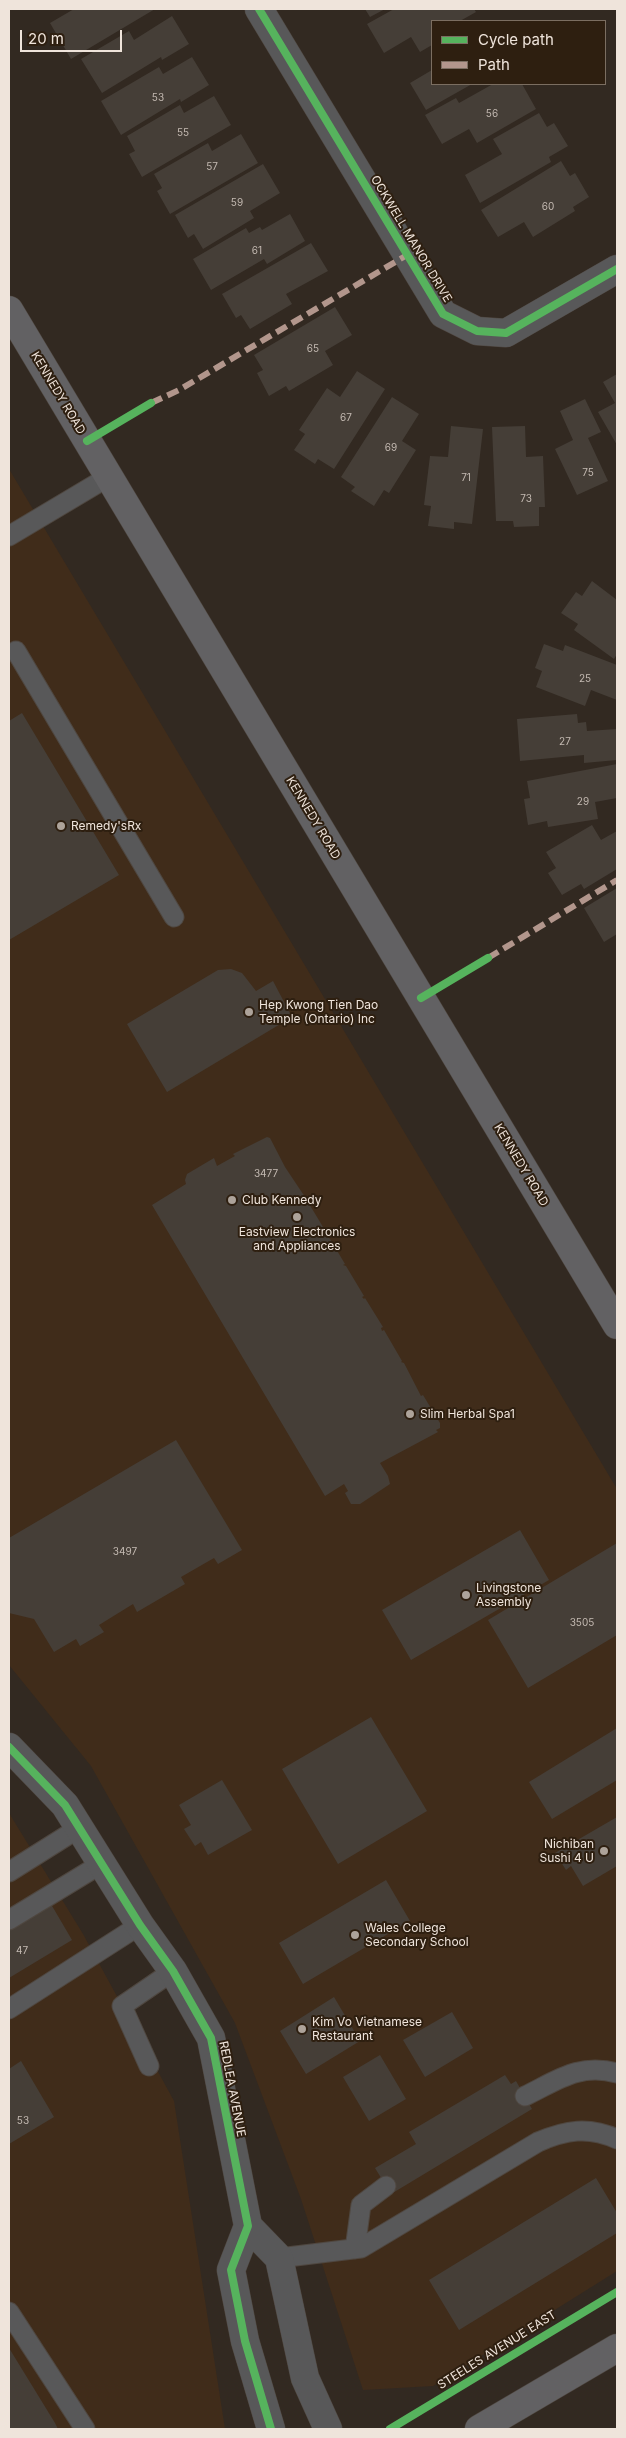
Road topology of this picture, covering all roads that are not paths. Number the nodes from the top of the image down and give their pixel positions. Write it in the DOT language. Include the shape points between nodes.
graph roads {
  1 [pos="258,9"];
  2 [pos="617,268"];
  3 [pos="9,310"];
  4 [pos="108,477"];
  5 [pos="9,536"];
  6 [pos="16,651"];
  7 [pos="174,917"];
  8 [pos="617,1325"];
  9 [pos="9,1748"];
  10 [pos="79,1828"];
  11 [pos="102,1864"];
  12 [pos="9,1872"];
  13 [pos="9,1920"];
  14 [pos="140,1924"];
  15 [pos="173,1971"];
  16 [pos="9,2009"];
  17 [pos="149,2066"];
  18 [pos="617,2073"];
  19 [pos="525,2096"];
  20 [pos="617,2139"];
  21 [pos="386,2186"];
  22 [pos="248,2226"];
  23 [pos="355,2249"];
  24 [pos="279,2258"];
  25 [pos="9,2312"];
  26 [pos="617,2348"];
  27 [pos="85,2429"];
  28 [pos="271,2429"];
  29 [pos="328,2429"];
  30 [pos="479,2429"];
  1 -- 2 [label="street, OCKWELL MANOR DRIVE" via="444,314 478,330 506,333"];
  3 -- 4 [label="main road, KENNEDY ROAD"];
  4 -- 5 [label="lane"];
  4 -- 8 [label="main road, KENNEDY ROAD"];
  6 -- 7 [label="lane"];
  9 -- 10 [label="street, REDLEA AVENUE" via="65,1805"];
  10 -- 11 [label="street, REDLEA AVENUE"];
  10 -- 12 [label="lane"];
  11 -- 13 [label="lane"];
  11 -- 14 [label="street, REDLEA AVENUE"];
  14 -- 15 [label="street, REDLEA AVENUE"];
  14 -- 16 [label="lane"];
  15 -- 17 [label="lane" via="122,2006"];
  15 -- 22 [label="street, REDLEA AVENUE" via="211,2038"];
  18 -- 19 [label="lane" via="580,2070"];
  20 -- 23 [label="lane" via="593,2130 554,2135 380,2238"];
  21 -- 23 [label="lane" via="362,2205"];
  22 -- 24 [label="street"];
  22 -- 28 [label="street" via="231,2270 245,2341"];
  23 -- 24 [label="lane"];
  24 -- 29 [label="street" via="305,2378"];
  25 -- 27 [label="lane"];
  26 -- 30 [label="main road"];
}
